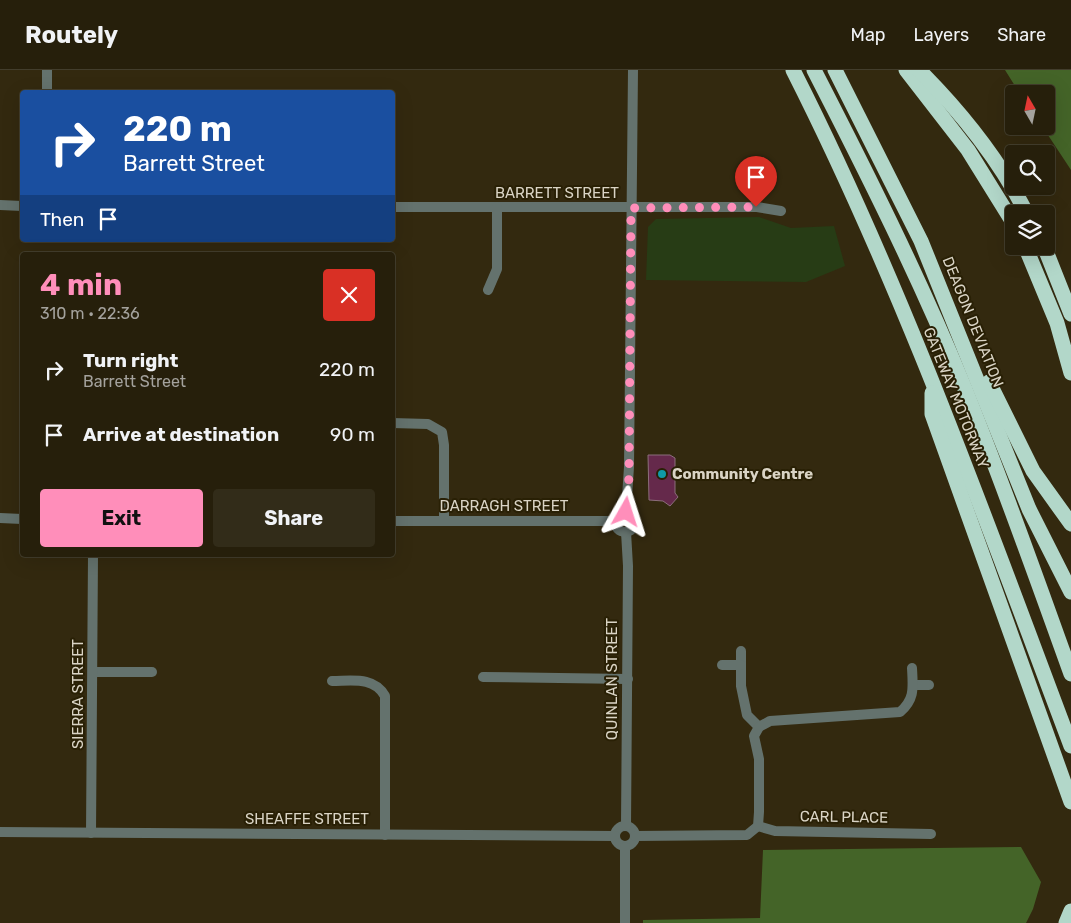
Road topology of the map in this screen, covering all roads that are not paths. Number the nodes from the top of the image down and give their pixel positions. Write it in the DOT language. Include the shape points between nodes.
graph roads {
  1 [pos="47,70"];
  2 [pos="633,70"];
  3 [pos="793,70"];
  4 [pos="814,70"];
  5 [pos="835,70"];
  6 [pos="906,70"];
  7 [pos="919,70"];
  8 [pos="47,90"];
  9 [pos="0,205"];
  10 [pos="1022,205"];
  11 [pos="20,206"];
  12 [pos="395,207"];
  13 [pos="497,207"];
  14 [pos="631,208"];
  15 [pos="1005,210"];
  16 [pos="781,211"];
  17 [pos="1029,255"];
  18 [pos="1048,255"];
  19 [pos="935,273"];
  20 [pos="488,290"];
  21 [pos="1071,314"];
  22 [pos="1071,373"];
  23 [pos="932,384"];
  24 [pos="395,424"];
  25 [pos="626,512"];
  26 [pos="0,518"];
  27 [pos="20,519"];
  28 [pos="395,521"];
  29 [pos="444,521"];
  30 [pos="615,521"];
  31 [pos="1071,524"];
  32 [pos="626,532"];
  33 [pos="93,557"];
  34 [pos="1071,592"];
  35 [pos="741,651"];
  36 [pos="722,665"];
  37 [pos="740,665"];
  38 [pos="912,668"];
  39 [pos="93,672"];
  40 [pos="152,672"];
  41 [pos="1071,674"];
  42 [pos="483,677"];
  43 [pos="628,679"];
  44 [pos="332,681"];
  45 [pos="913,685"];
  46 [pos="929,685"];
  47 [pos="759,727"];
  48 [pos="1071,746"];
  49 [pos="1071,802"];
  50 [pos="626,826"];
  51 [pos="758,826"];
  52 [pos="0,832"];
  53 [pos="91,832"];
  54 [pos="385,834"];
  55 [pos="931,834"];
  56 [pos="615,836"];
  57 [pos="635,836"];
  58 [pos="625,847"];
  59 [pos="1071,911"];
  60 [pos="625,923"];
  61 [pos="1066,923"];
  1 -- 8 [label="street"];
  2 -- 14 [label="street"];
  3 -- 23 [label="highway, GATEWAY MOTORWAY" via="866,223"];
  4 -- 41 [label="highway, GATEWAY MOTORWAY" via="894,228 963,384"];
  5 -- 19 [label="highway, DEAGON DEVIATION"];
  6 -- 15 [label="highway" via="968,150"];
  7 -- 10 [label="highway" via="996,161"];
  9 -- 11 [label="street"];
  12 -- 13 [label="street, BARRETT STREET"];
  13 -- 14 [label="street, BARRETT STREET"];
  13 -- 20 [label="street" via="497,268"];
  14 -- 16 [label="street, BARRETT STREET" via="756,207"];
  14 -- 25 [label="street"];
  17 -- 22 [label="highway" via="1058,323"];
  18 -- 21 [label="highway"];
  19 -- 31 [label="highway" via="1017,442"];
  19 -- 34 [label="highway, DEAGON DEVIATION" via="1029,510"];
  23 -- 48 [label="highway, GATEWAY MOTORWAY"];
  23 -- 49 [label="highway" via="932,414"];
  24 -- 29 [label="street" via="428,424 442,432"];
  25 -- 30 [label="street" via="617,516"];
  25 -- 32 [label="street" via="634,523"];
  26 -- 27 [label="street"];
  28 -- 29 [label="street, DARRAGH STREET"];
  29 -- 30 [label="street, DARRAGH STREET"];
  30 -- 32 [label="street" via="618,529"];
  32 -- 43 [label="street, QUINLAN STREET"];
  33 -- 39 [label="street, SIERRA STREET"];
  35 -- 37 [label="street"];
  36 -- 37 [label="street"];
  37 -- 47 [label="street" via="748,715"];
  38 -- 45 [label="street"];
  39 -- 40 [label="street"];
  39 -- 53 [label="street, SIERRA STREET"];
  42 -- 43 [label="street"];
  43 -- 50 [label="street, QUINLAN STREET"];
  44 -- 54 [label="street" via="367,681 381,688 385,696"];
  45 -- 46 [label="street"];
  45 -- 47 [label="street" via="910,703 900,712 770,722"];
  47 -- 51 [label="street" via="754,736 759,759"];
  50 -- 56 [label="street" via="620,828"];
  50 -- 57 [label="street"];
  51 -- 55 [label="street, CARL PLACE" via="775,831"];
  51 -- 57 [label="street" via="748,835"];
  52 -- 53 [label="street, SHEAFFE STREET"];
  53 -- 54 [label="street, SHEAFFE STREET"];
  54 -- 56 [label="street, SHEAFFE STREET"];
  56 -- 58 [label="street" via="616,842"];
  57 -- 58 [label="street" via="633,842"];
  58 -- 60 [label="street"];
  59 -- 61 [label="highway"];
}
